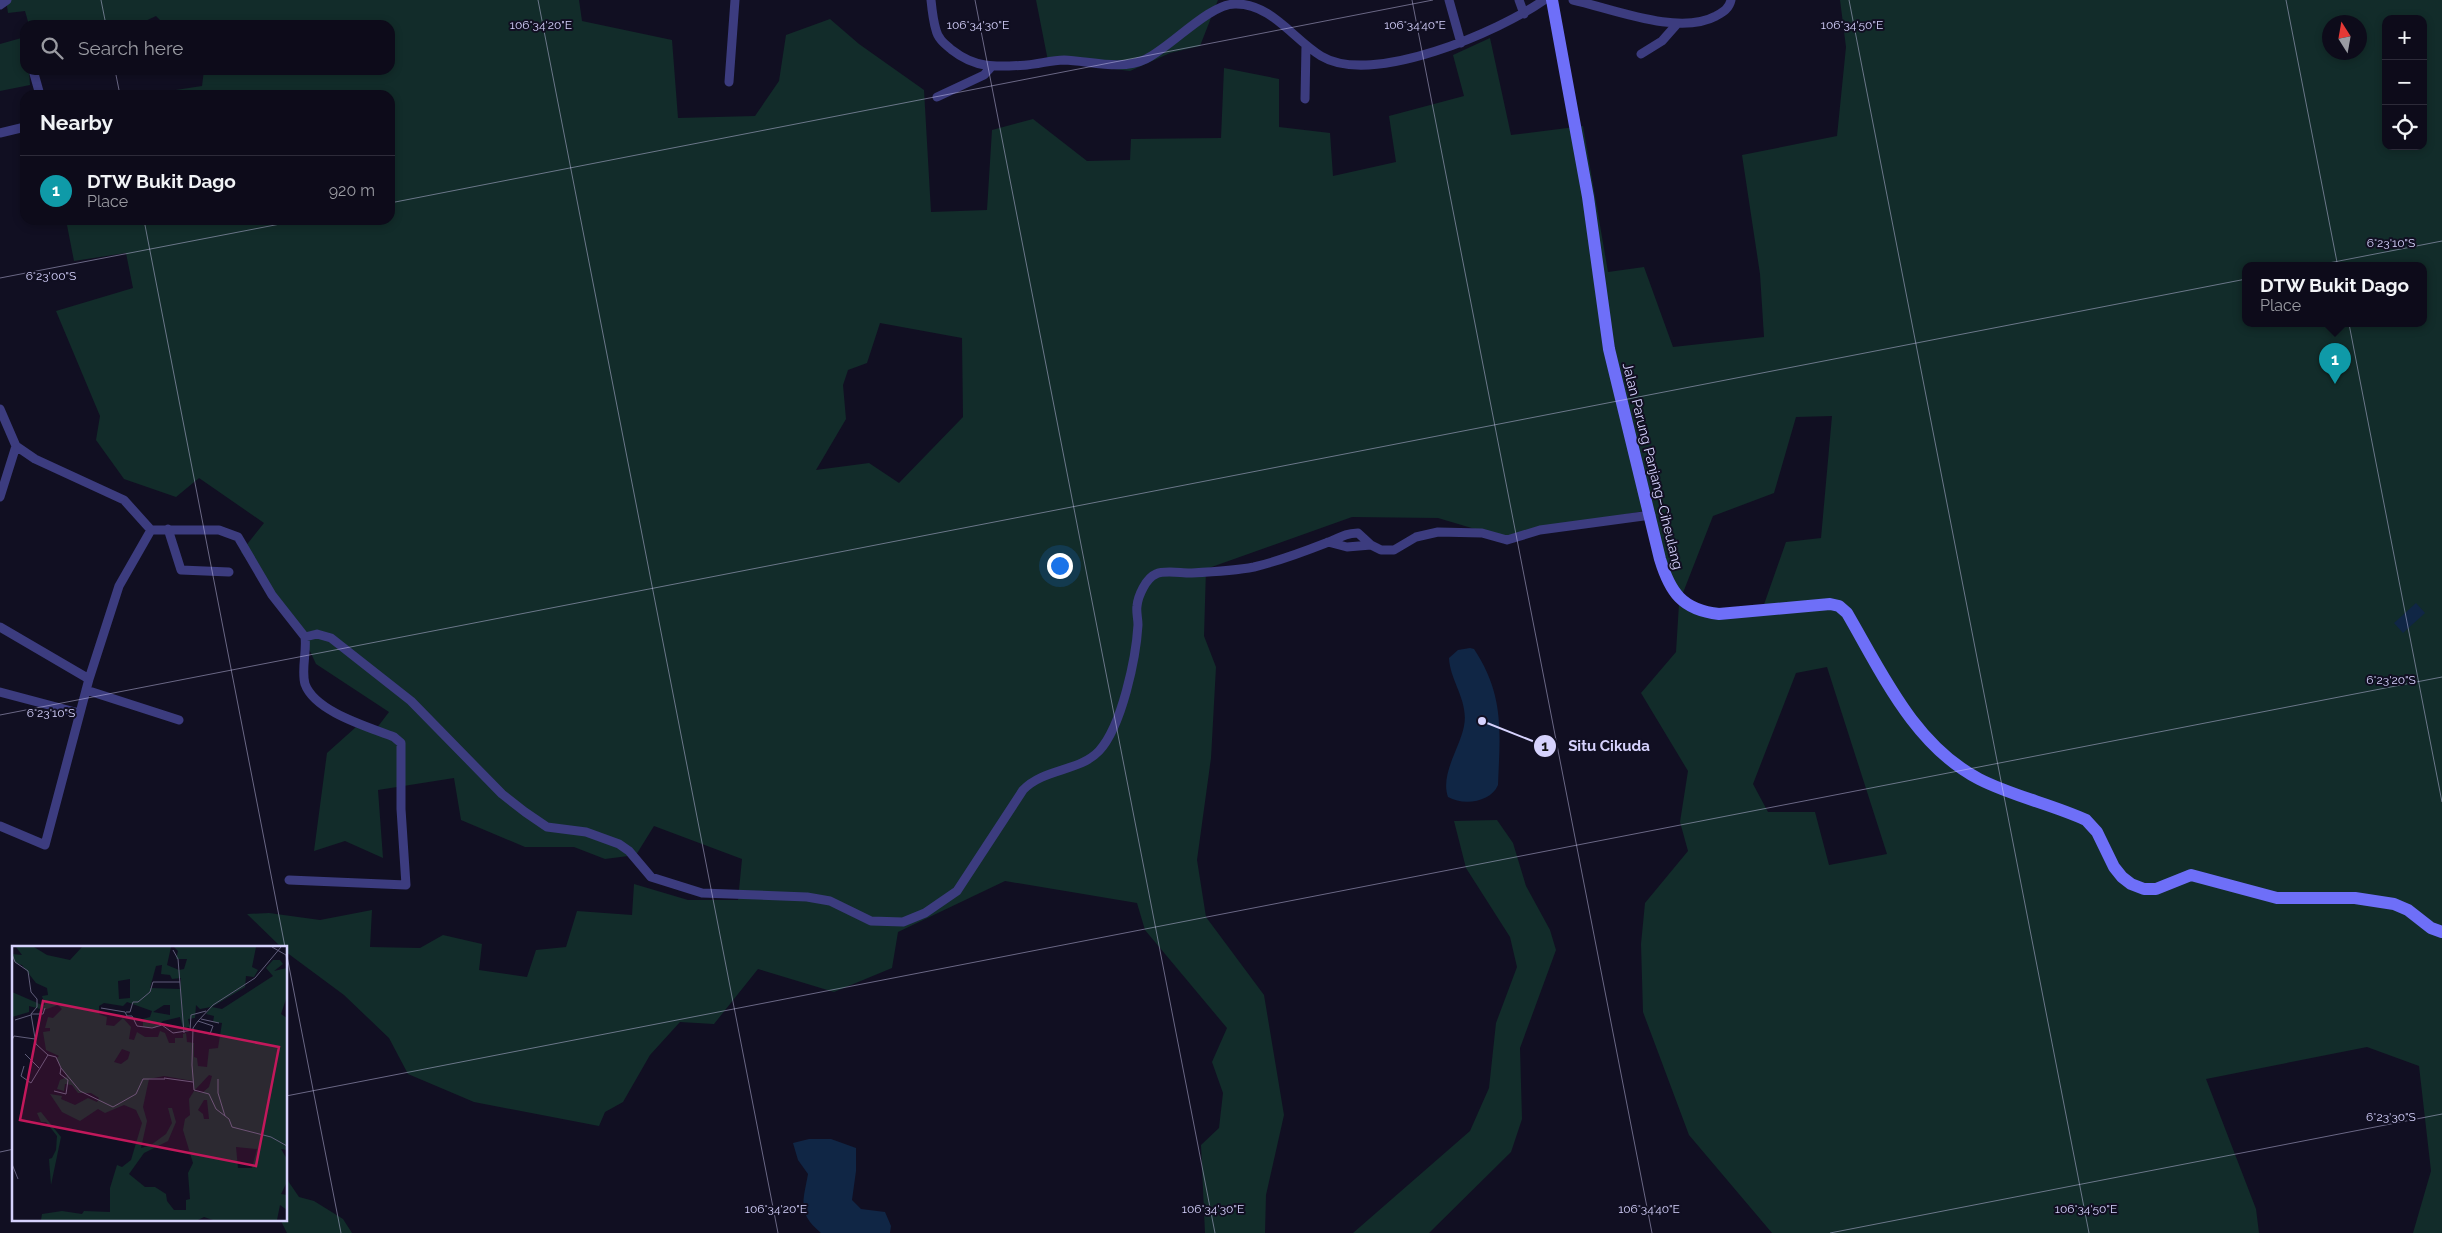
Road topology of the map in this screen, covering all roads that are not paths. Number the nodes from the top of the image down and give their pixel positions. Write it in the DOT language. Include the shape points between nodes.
graph roads {
  1 [pos="7,0"];
  2 [pos="735,0"];
  3 [pos="931,0"];
  4 [pos="1449,0"];
  5 [pos="1520,0"];
  6 [pos="1544,0"];
  7 [pos="1552,0"];
  8 [pos="1573,0"];
  9 [pos="1731,0"];
  10 [pos="0,5"];
  11 [pos="1524,14"];
  12 [pos="1677,24"];
  13 [pos="1461,42"];
  14 [pos="1306,45"];
  15 [pos="1641,54"];
  16 [pos="992,66"];
  17 [pos="34,75"];
  18 [pos="729,82"];
  19 [pos="39,90"];
  20 [pos="937,97"];
  21 [pos="1305,99"];
  22 [pos="20,128"];
  23 [pos="0,133"];
  24 [pos="0,409"];
  25 [pos="16,446"];
  26 [pos="0,497"];
  27 [pos="1651,515"];
  28 [pos="168,529"];
  29 [pos="151,530"];
  30 [pos="1328,542"];
  31 [pos="1371,545"];
  32 [pos="229,572"];
  33 [pos="0,627"];
  34 [pos="305,637"];
  35 [pos="89,679"];
  36 [pos="86,690"];
  37 [pos="0,692"];
  38 [pos="79,713"];
  39 [pos="179,720"];
  40 [pos="0,826"];
  41 [pos="289,880"];
  42 [pos="2442,932"];
  1 -- 10 [label="street"];
  2 -- 18 [label="street"];
  3 -- 16 [label="street" via="941,41 972,64"];
  4 -- 13 [label="street"];
  5 -- 11 [label="street"];
  6 -- 11 [label="street"];
  7 -- 27 [label="street, Jalan Parung Panjang–Ciheulang" via="1588,197 1609,349"];
  8 -- 12 [label="street"];
  9 -- 12 [label="street" via="1725,11 1711,18"];
  11 -- 13 [label="street"];
  12 -- 15 [label="street" via="1662,41"];
  13 -- 14 [label="street" via="1427,56 1399,62 1356,64 1329,60"];
  14 -- 16 [label="street" via="1273,17 1236,4 1208,15 1158,52 1135,64 1062,60"];
  14 -- 21 [label="street"];
  16 -- 20 [label="street" via="984,75"];
  17 -- 19 [label="street"];
  22 -- 23 [label="street"];
  24 -- 25 [label="street"];
  25 -- 26 [label="street"];
  25 -- 29 [label="street" via="35,459 124,500"];
  27 -- 31 [label="street" via="1540,530 1507,540 1482,533 1453,531 1416,537 1394,550 1381,550"];
  27 -- 42 [label="street, Jalan Parung Panjang–Ciheulang" via="1667,582 1689,605 1703,612 1719,614 1818,604 1839,606 1847,613 1899,702 1930,741 1979,778 2086,820 2097,832 2114,867 2131,884 2156,889 2191,875 2277,898 2332,897 2394,904"];
  28 -- 29 [label="street"];
  28 -- 32 [label="street" via="181,570"];
  28 -- 34 [label="street" via="219,530 238,537 272,595"];
  29 -- 35 [label="street" via="119,586"];
  30 -- 31 [label="street" via="1347,547"];
  30 -- 31 [label="street" via="1344,534 1358,533"];
  30 -- 34 [label="street" via="1253,567 1156,573 1148,579 1137,604 1134,654 1127,687 1105,743 1086,762 1031,782 957,892 925,913 903,922 871,921 830,901 790,895 702,893 651,876 619,844 586,832 547,827 502,794 411,701 331,638 317,634"];
  33 -- 35 [label="street"];
  34 -- 41 [label="street" via="304,675 309,692 331,712 402,743 401,809 406,885"];
  35 -- 36 [label="street"];
  36 -- 38 [label="street"];
  36 -- 39 [label="street"];
  37 -- 38 [label="street"];
  38 -- 40 [label="street" via="45,845"];
}
